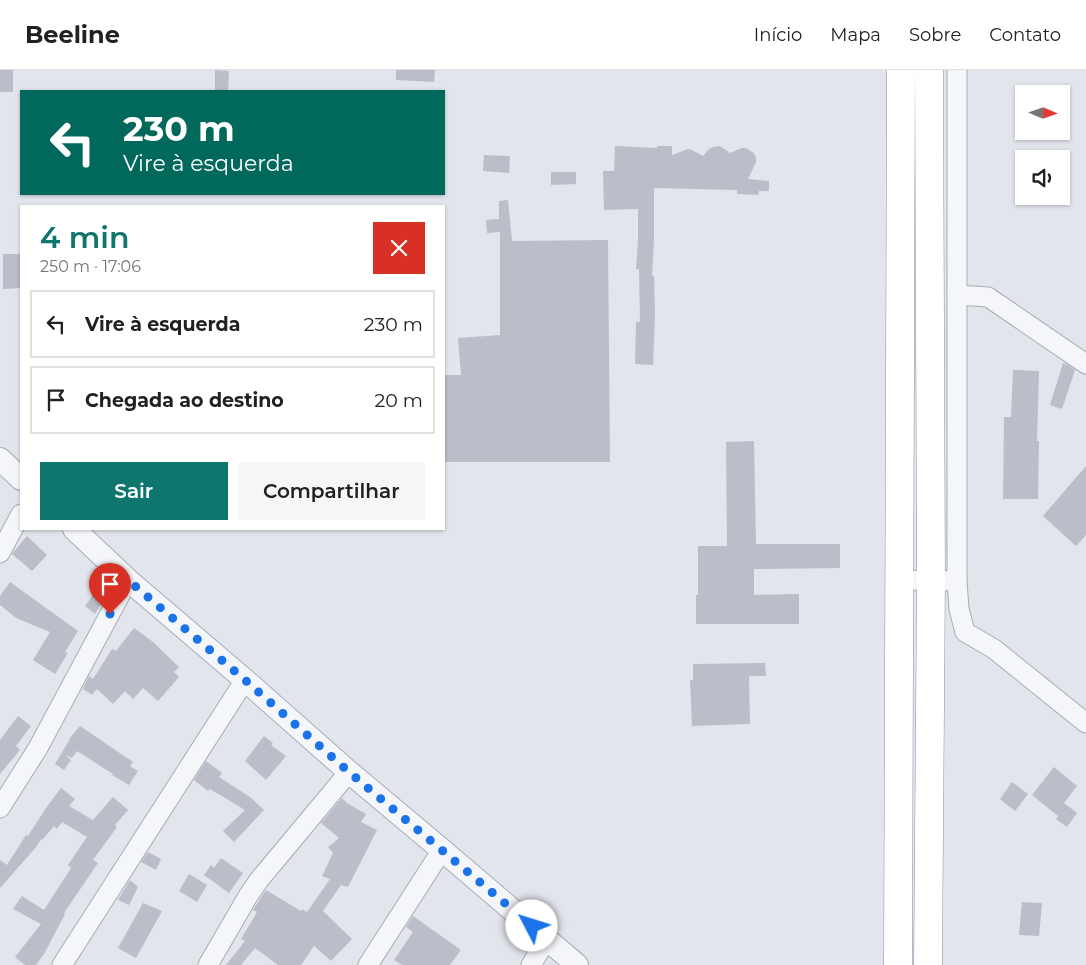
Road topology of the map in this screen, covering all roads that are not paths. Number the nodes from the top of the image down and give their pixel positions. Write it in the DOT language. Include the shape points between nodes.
graph roads {
  1 [pos="901,70"];
  2 [pos="929,70"];
  3 [pos="957,70"];
  4 [pos="957,295"];
  5 [pos="1086,364"];
  6 [pos="0,459"];
  7 [pos="20,478"];
  8 [pos="20,516"];
  9 [pos="75,530"];
  10 [pos="0,554"];
  11 [pos="128,580"];
  12 [pos="899,580"];
  13 [pos="944,581"];
  14 [pos="245,680"];
  15 [pos="1086,723"];
  16 [pos="349,772"];
  17 [pos="0,808"];
  18 [pos="442,850"];
  19 [pos="547,939"];
  20 [pos="62,965"];
  21 [pos="208,965"];
  22 [pos="368,965"];
  23 [pos="531,965"];
  24 [pos="577,965"];
  25 [pos="898,965"];
  26 [pos="928,965"];
  1 -- 12 [label="highway"];
  2 -- 13 [label="highway"];
  3 -- 4 [label="street"];
  4 -- 5 [label="street" via="988,297"];
  4 -- 13 [label="street"];
  6 -- 7 [label="street"];
  8 -- 10 [label="street"];
  9 -- 11 [label="street"];
  11 -- 14 [label="street"];
  11 -- 17 [label="street" via="38,748"];
  12 -- 13 [label="street"];
  12 -- 25 [label="highway"];
  13 -- 15 [label="street" via="959,609 965,632 994,649"];
  13 -- 26 [label="highway"];
  14 -- 16 [label="street"];
  14 -- 20 [label="street"];
  16 -- 18 [label="street"];
  16 -- 21 [label="street" via="259,880"];
  18 -- 19 [label="street"];
  18 -- 22 [label="street"];
  19 -- 23 [label="street"];
  19 -- 24 [label="street"];
}
